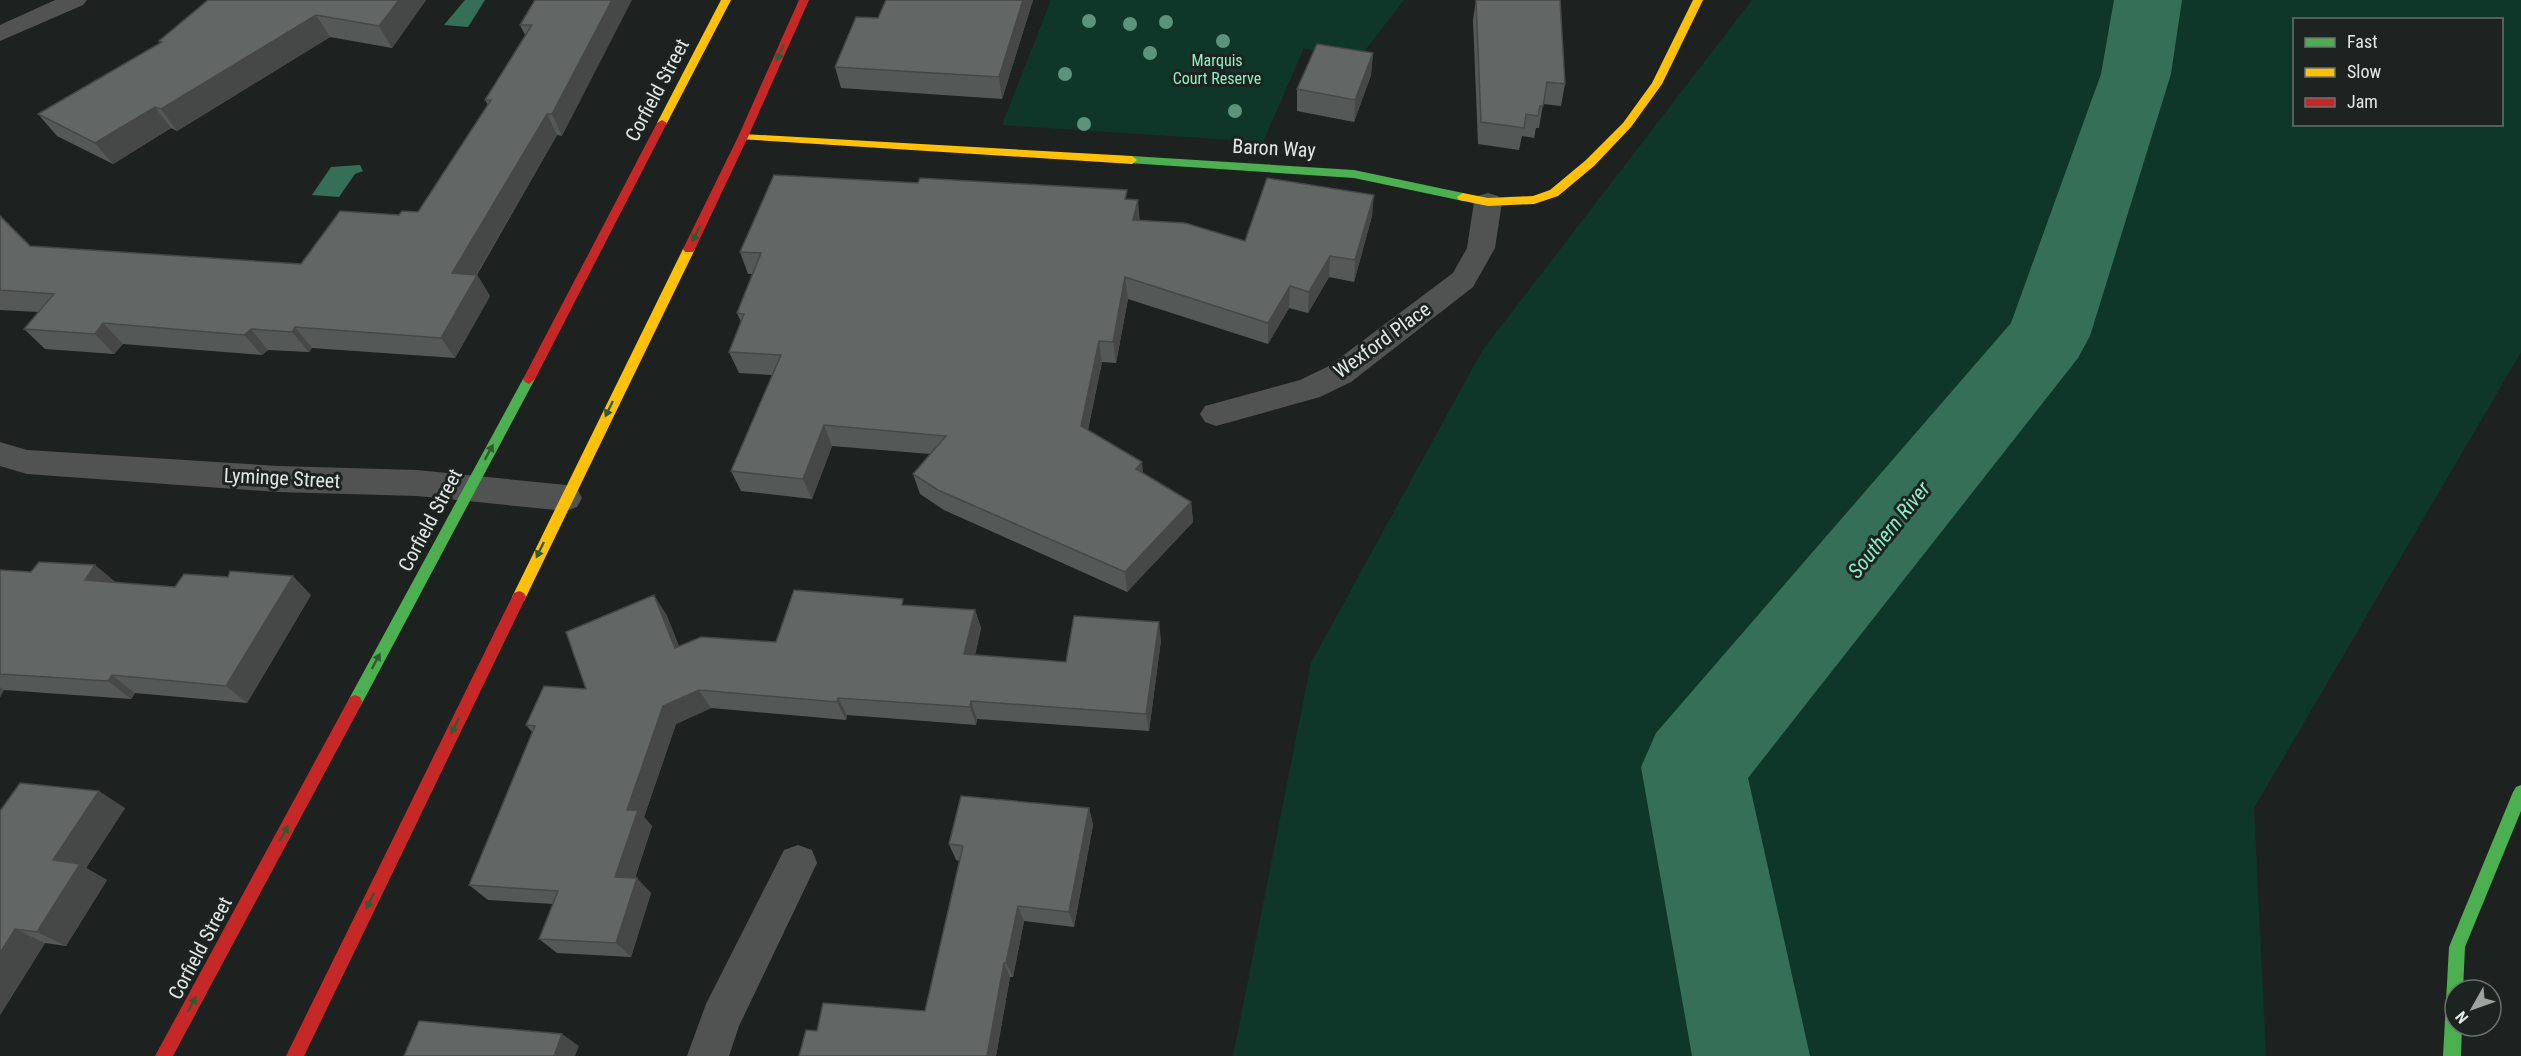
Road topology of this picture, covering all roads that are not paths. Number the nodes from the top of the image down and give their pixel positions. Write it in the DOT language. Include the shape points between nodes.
graph roads {
  1 [pos="75,0"];
  2 [pos="726,0"];
  3 [pos="804,0"];
  4 [pos="1698,0"];
  5 [pos="0,34"];
  6 [pos="743,137"];
  7 [pos="1488,202"];
  8 [pos="1216,414"];
  9 [pos="0,454"];
  10 [pos="469,488"];
  11 [pos="566,498"];
  12 [pos="2521,792"];
  13 [pos="798,863"];
  14 [pos="164,1056"];
  15 [pos="295,1056"];
  16 [pos="708,1056"];
  17 [pos="2451,1056"];
  1 -- 5 [label="street"];
  10 -- 2 [label="main road, Corfield Street, one-way"];
  3 -- 6 [label="main road, one-way"];
  4 -- 7 [label="main road, Baron Way" via="1657,84 1590,163 1554,193 1534,200"];
  6 -- 7 [label="main road, Baron Way" via="1326,171"];
  6 -- 11 [label="main road, one-way"];
  7 -- 8 [label="street, Wexford Place" via="1481,248 1463,280 1340,374 1309,389"];
  9 -- 10 [label="street, Lyminge Street" via="27,462"];
  10 -- 11 [label="street, Lyminge Street"];
  14 -- 10 [label="main road, Corfield Street, one-way"];
  11 -- 15 [label="main road, one-way"];
  12 -- 17 [label="main road" via="2457,947"];
  13 -- 16 [label="street"];
}
